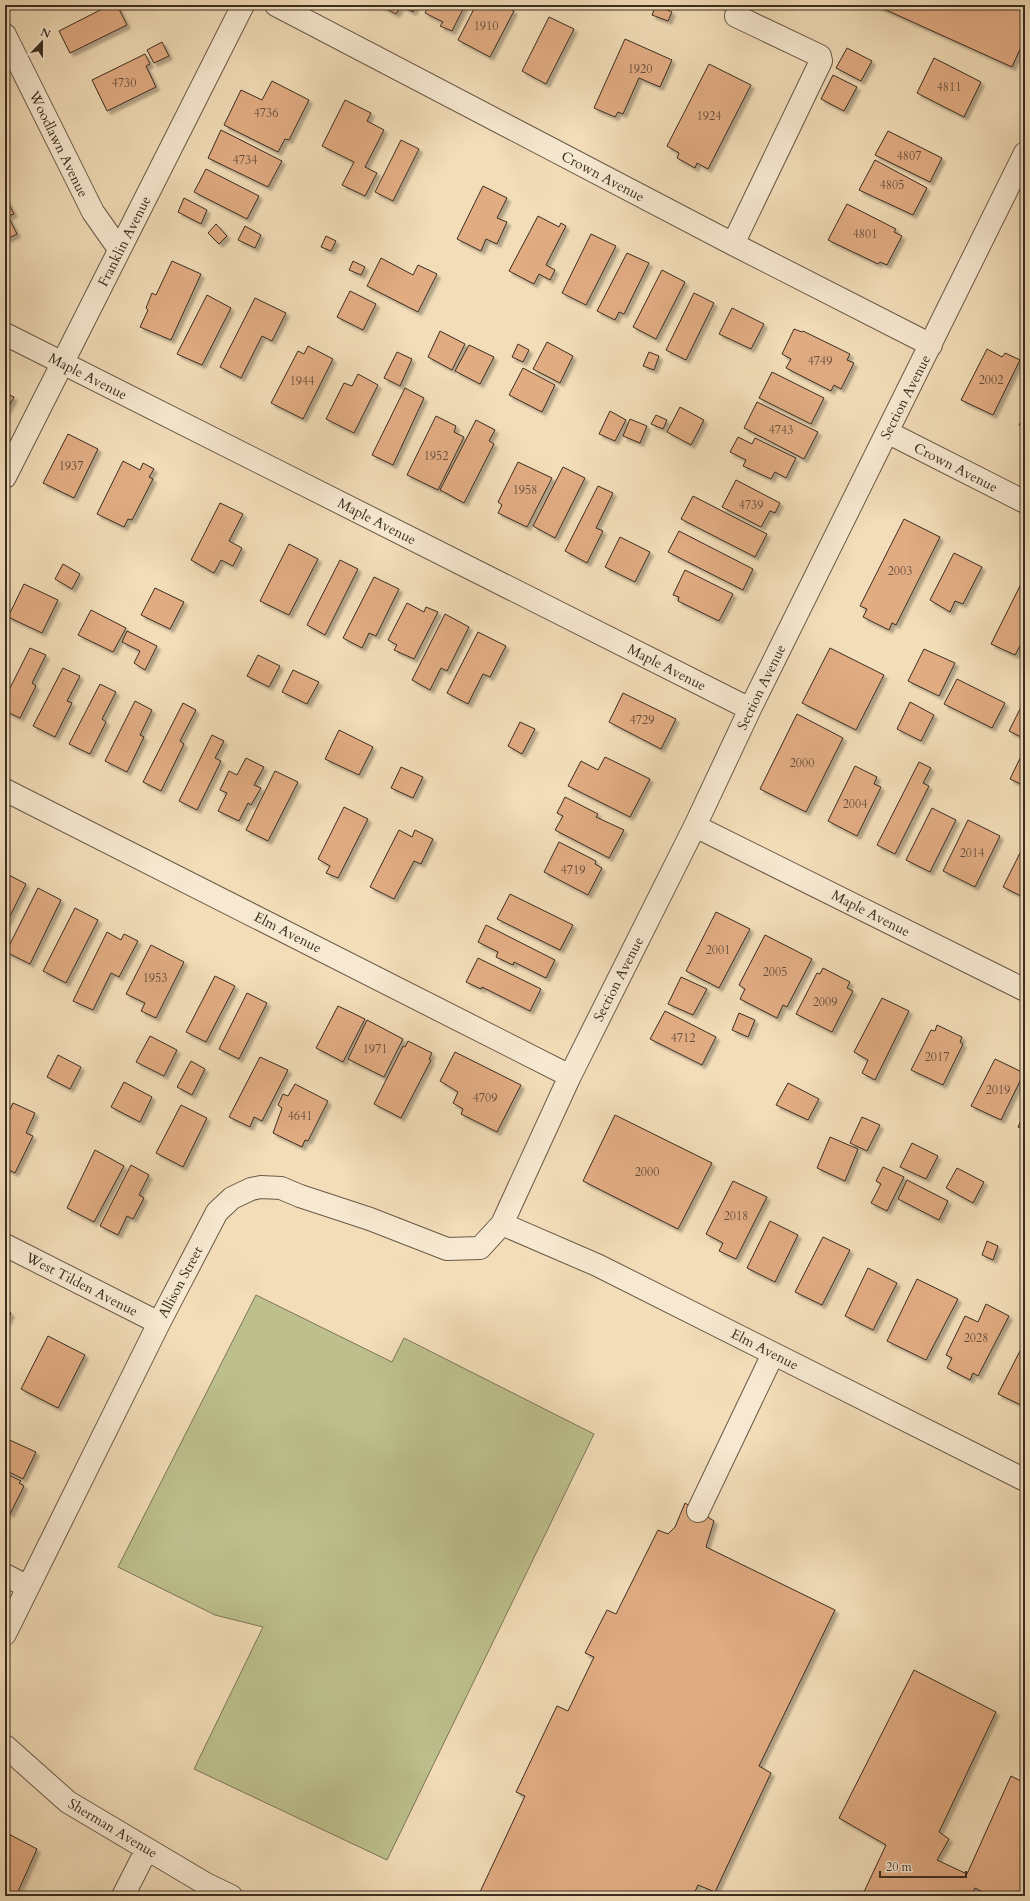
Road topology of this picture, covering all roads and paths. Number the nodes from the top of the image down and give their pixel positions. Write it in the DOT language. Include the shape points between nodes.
graph roads {
  1 [pos="243,5"];
  2 [pos="276,5"];
  3 [pos="736,16"];
  4 [pos="5,35"];
  5 [pos="1025,153"];
  6 [pos="733,244"];
  7 [pos="119,249"];
  8 [pos="5,334"];
  9 [pos="931,345"];
  10 [pos="63,364"];
  11 [pos="887,432"];
  12 [pos="5,477"];
  13 [pos="1025,502"];
  14 [pos="750,708"];
  15 [pos="5,790"];
  16 [pos="695,826"];
  17 [pos="1025,990"];
  18 [pos="570,1076"];
  19 [pos="502,1224"];
  20 [pos="5,1245"];
  21 [pos="159,1323"];
  22 [pos="773,1354"];
  23 [pos="1025,1480"];
  24 [pos="698,1511"];
  25 [pos="5,1575"];
  26 [pos="28,1587"];
  27 [pos="5,1634"];
  28 [pos="5,1746"];
  29 [pos="147,1849"];
  30 [pos="203,1890"];
  31 [pos="123,1896"];
  32 [pos="231,1896"];
  1 -- 7 [label="street, Franklin Avenue"];
  2 -- 6 [label="street, Crown Avenue"];
  3 -- 6 [label="street" via="820,56 821,61"];
  4 -- 7 [label="street, Woodlawn Avenue" via="93,212"];
  5 -- 9 [label="street, Section Avenue"];
  6 -- 9 [label="street, Crown Avenue"];
  7 -- 10 [label="street, Franklin Avenue"];
  8 -- 10 [label="street, Maple Avenue"];
  9 -- 11 [label="street, Section Avenue"];
  10 -- 12 [label="street, Franklin Avenue"];
  10 -- 14 [label="street, Maple Avenue"];
  11 -- 13 [label="street, Crown Avenue"];
  11 -- 14 [label="street, Section Avenue"];
  14 -- 16 [label="street, Section Avenue"];
  15 -- 18 [label="street, Elm Avenue"];
  16 -- 17 [label="street, Maple Avenue"];
  16 -- 18 [label="street, Section Avenue"];
  18 -- 19 [label="street, Section Avenue"];
  19 -- 21 [label="street, Allison Street" via="480,1248 447,1249 281,1188 250,1189 232,1198 217,1212"];
  19 -- 22 [label="street, Elm Avenue" via="598,1265"];
  20 -- 21 [label="street, West Tilden Avenue"];
  21 -- 26 [label="street, Allison Street"];
  22 -- 23 [label="street, Elm Avenue"];
  22 -- 24 [label="street"];
  25 -- 26 [label="street"];
  26 -- 27 [label="street, Allison Street"];
  28 -- 29 [label="street, Sherman Avenue" via="68,1802"];
  29 -- 30 [label="street, Sherman Avenue"];
  29 -- 31 [label="street"];
  30 -- 32 [label="street, Sherman Avenue"];
}
